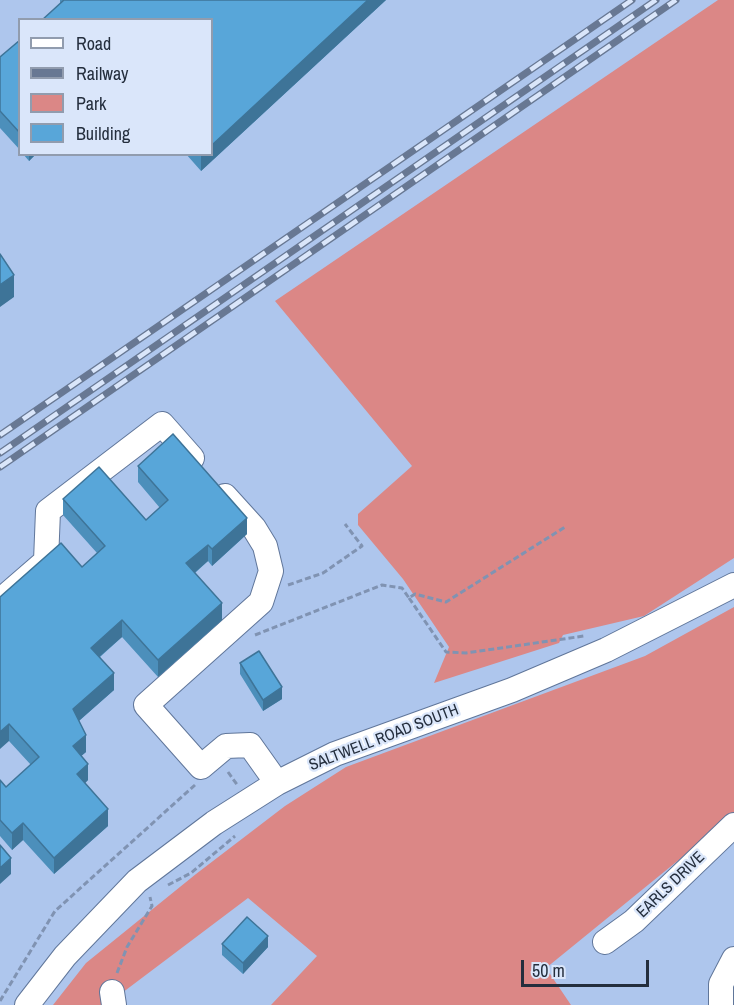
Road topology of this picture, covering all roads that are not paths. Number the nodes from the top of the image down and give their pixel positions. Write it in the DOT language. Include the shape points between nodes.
graph roads {
  1 [pos="734,585"];
  2 [pos="0,601"];
  3 [pos="277,783"];
  4 [pos="734,825"];
  5 [pos="605,942"];
  6 [pos="734,959"];
  7 [pos="27,1005"];
  8 [pos="721,1005"];
  1 -- 3 [label="street, SALTWELL ROAD SOUTH" via="606,650 512,690 335,754"];
  2 -- 3 [label="street" via="46,561 48,511 162,424 254,528 265,546 272,571 261,602 146,705 201,767 226,747 250,745"];
  3 -- 7 [label="street, SALTWELL ROAD SOUTH" via="214,822 137,881 65,956"];
  4 -- 5 [label="street, EARLS DRIVE" via="634,921"];
  6 -- 8 [label="street" via="721,984"];
}
